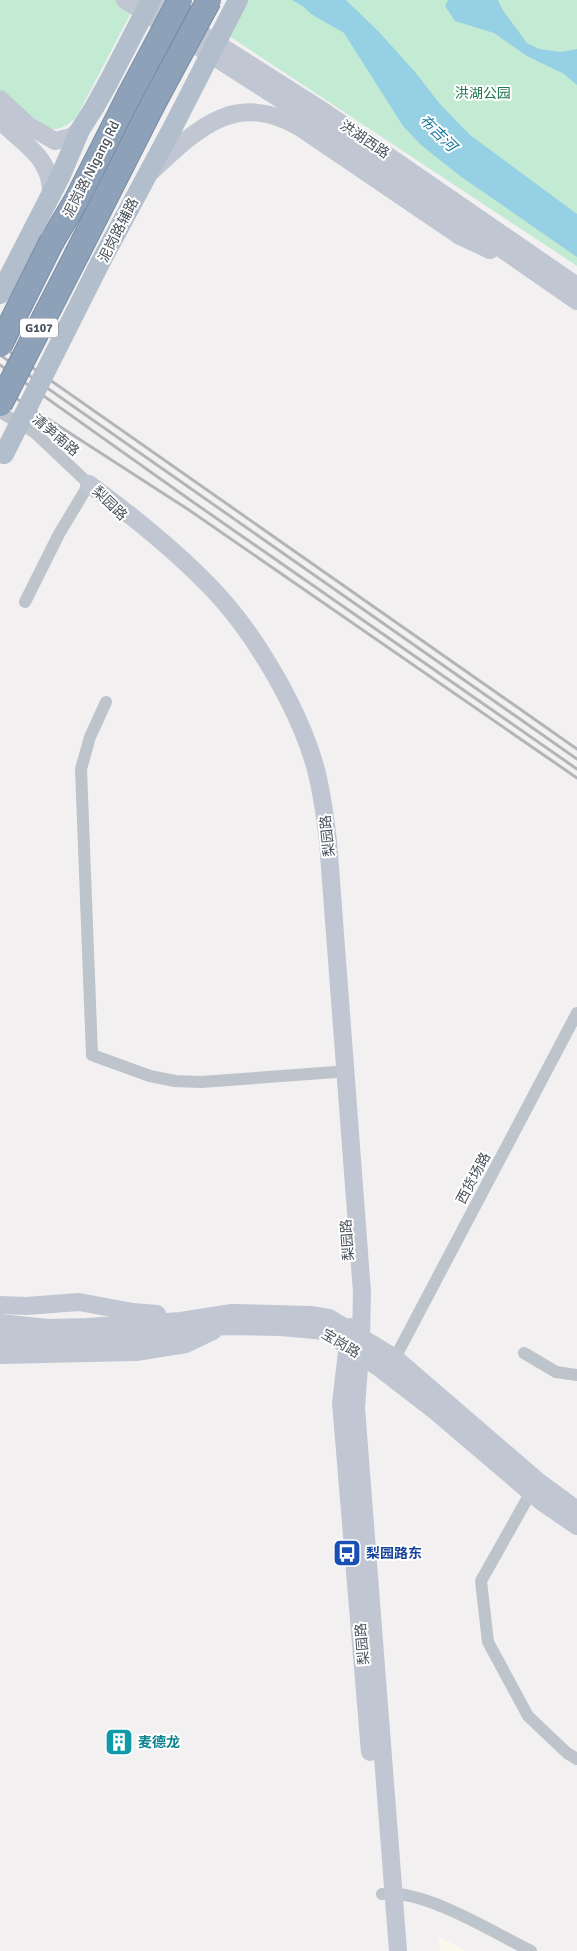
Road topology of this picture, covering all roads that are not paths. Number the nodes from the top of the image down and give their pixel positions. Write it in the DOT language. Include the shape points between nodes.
graph roads {
  1 [pos="125,0"];
  2 [pos="150,0"];
  3 [pos="180,0"];
  4 [pos="209,0"];
  5 [pos="238,0"];
  6 [pos="0,99"];
  7 [pos="94,108"];
  8 [pos="0,120"];
  9 [pos="80,130"];
  10 [pos="136,194"];
  11 [pos="51,195"];
  12 [pos="482,227"];
  13 [pos="43,235"];
  14 [pos="460,236"];
  15 [pos="527,266"];
  16 [pos="577,286"];
  17 [pos="0,294"];
  18 [pos="577,301"];
  19 [pos="0,345"];
  20 [pos="0,404"];
  21 [pos="0,412"];
  22 [pos="2,458"];
  23 [pos="89,484"];
  24 [pos="25,602"];
  25 [pos="106,702"];
  26 [pos="577,1013"];
  27 [pos="336,1072"];
  28 [pos="0,1305"];
  29 [pos="0,1319"];
  30 [pos="230,1320"];
  31 [pos="0,1323"];
  32 [pos="47,1334"];
  33 [pos="0,1336"];
  34 [pos="0,1341"];
  35 [pos="355,1343"];
  36 [pos="524,1353"];
  37 [pos="0,1355"];
  38 [pos="395,1358"];
  39 [pos="577,1375"];
  40 [pos="531,1492"];
  41 [pos="577,1510"];
  42 [pos="577,1526"];
  43 [pos="577,1759"];
  44 [pos="388,1894"];
  45 [pos="387,1951"];
  46 [pos="398,1951"];
  47 [pos="531,1951"];
  1 -- 12 [label="main road, 洪湖西路"];
  2 -- 7 [label="main road, bridge"];
  2 -- 12 [label="main road, 洪湖西路" via="320,108"];
  3 -- 13 [label="highway, 泥岗路 Nigang Rd / G107, bridge" via="76,201"];
  4 -- 20 [label="highway, 泥岗路 Nigang Rd / G107, bridge"];
  5 -- 10 [label="main road, 泥岗路辅路, bridge"];
  6 -- 9 [label="main road" via="29,126 55,141 71,137"];
  7 -- 9 [label="main road"];
  7 -- 13 [label="main road" via="63,198"];
  8 -- 11 [label="main road" via="42,160 51,182"];
  9 -- 11 [label="main road"];
  10 -- 14 [label="main road, 洪湖西路" via="151,172 191,137 218,119 232,114 262,112 286,120"];
  10 -- 22 [label="main road, 泥岗路辅路, bridge"];
  11 -- 13 [label="main road"];
  12 -- 14 [label="main road" via="470,236"];
  12 -- 15 [label="main road, 洪湖西路"];
  12 -- 16 [label="main road, 洪湖西路"];
  13 -- 17 [label="main road"];
  13 -- 19 [label="highway, G107, bridge"];
  14 -- 15 [label="main road, 洪湖西路"];
  15 -- 18 [label="main road, 洪湖西路"];
  21 -- 23 [label="street, 清笋南路" via="34,432"];
  23 -- 24 [label="street" via="59,534"];
  23 -- 27 [label="main road, 梨园路" via="210,601 266,684 296,744 307,778 315,822"];
  23 -- 35 [label="main road, 梨园路" via="131,515 199,576 230,610 289,701 315,766 328,841 362,1285"];
  25 -- 27 [label="street" via="80,769 92,1055 150,1076 175,1081"];
  26 -- 38 [label="street, 西货场路"];
  27 -- 35 [label="main road, 梨园路"];
  28 -- 30 [label="main road" via="79,1302 133,1312"];
  29 -- 32 [label="main road"];
  30 -- 32 [label="main road, 宝岗路" via="181,1321"];
  30 -- 35 [label="main road, 宝岗路" via="310,1315 329,1318"];
  30 -- 37 [label="main road" via="172,1348 136,1352"];
  31 -- 32 [label="main road"];
  32 -- 33 [label="main road"];
  32 -- 34 [label="main road"];
  35 -- 38 [label="main road, 宝岗路"];
  35 -- 40 [label="main road, 宝岗路"];
  35 -- 44 [label="main road, 梨园路" via="356,1408"];
  36 -- 39 [label="street" via="556,1372"];
  38 -- 41 [label="main road, 宝岗路" via="539,1482"];
  40 -- 42 [label="main road, 宝岗路"];
  40 -- 43 [label="street" via="481,1581 488,1642 528,1716"];
  44 -- 45 [label="main road, 梨园路"];
  44 -- 46 [label="main road, 梨园路"];
  44 -- 47 [label="street" via="433,1902"];
}
